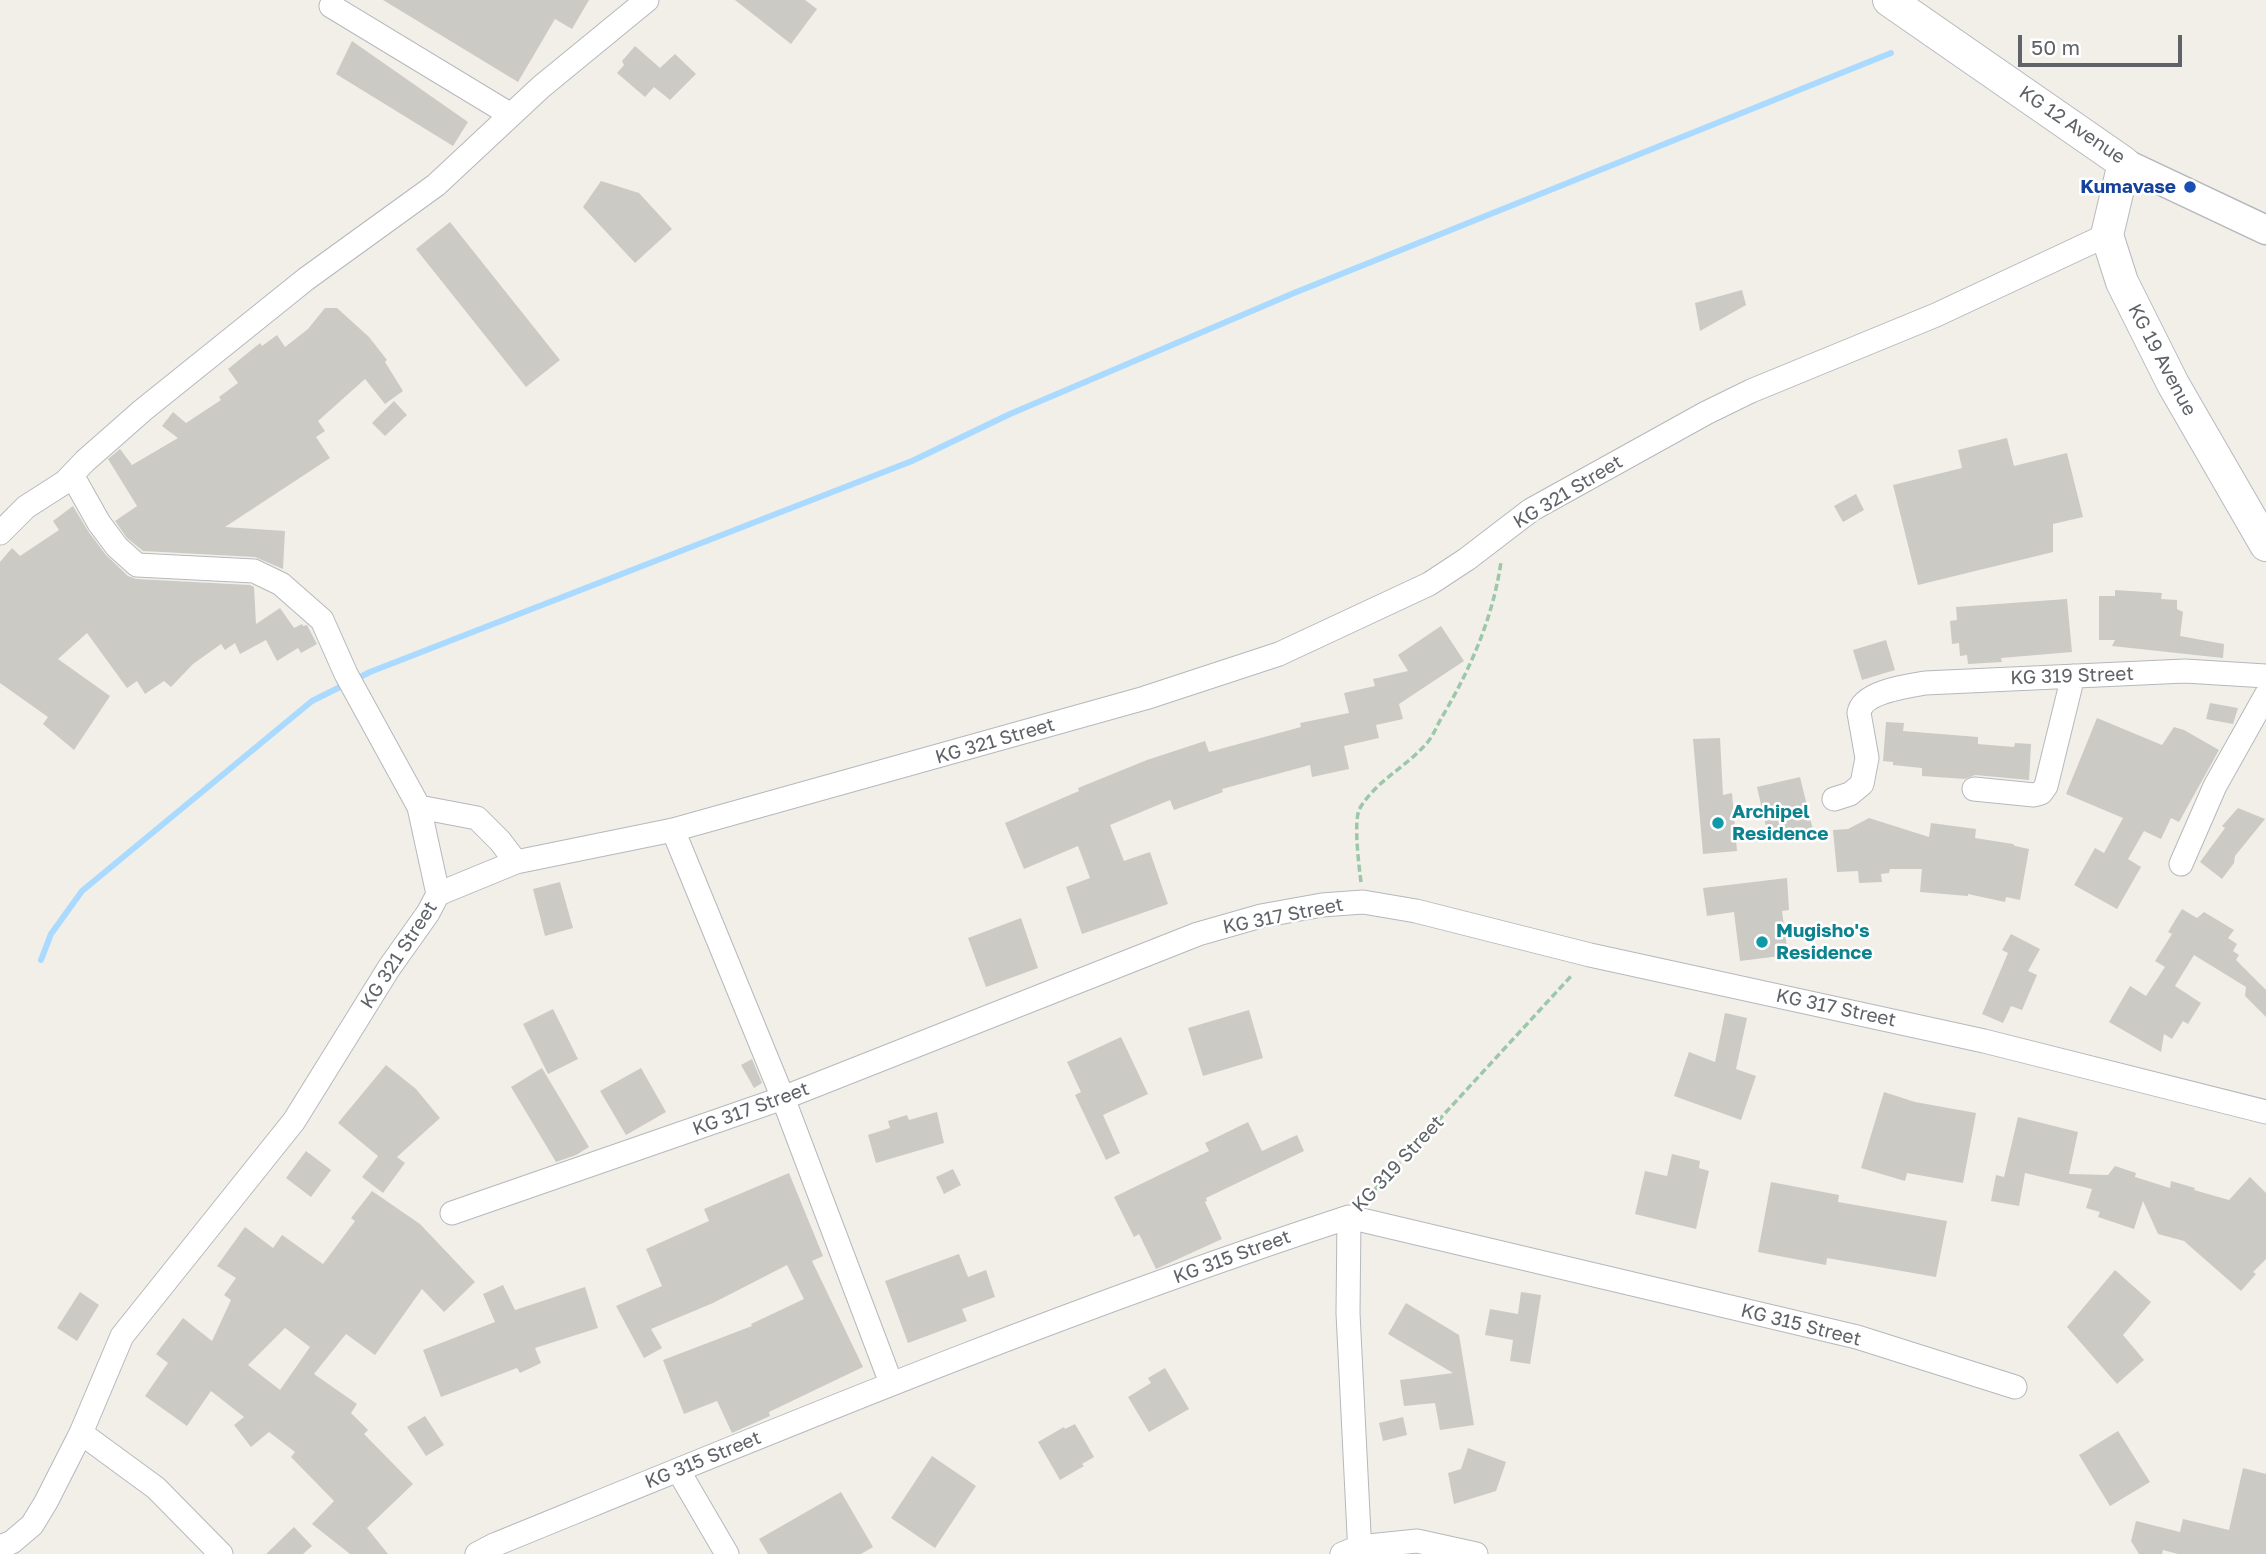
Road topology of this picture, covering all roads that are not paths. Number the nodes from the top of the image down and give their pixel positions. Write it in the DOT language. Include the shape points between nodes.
graph roads {
  1 [pos="647,0"];
  2 [pos="1889,0"];
  3 [pos="331,6"];
  4 [pos="511,115"];
  5 [pos="2124,163"];
  6 [pos="2266,230"];
  7 [pos="2107,235"];
  8 [pos="72,475"];
  9 [pos="0,533"];
  10 [pos="2266,545"];
  11 [pos="2073,676"];
  12 [pos="2266,676"];
  13 [pos="2266,695"];
  14 [pos="1974,789"];
  15 [pos="1834,799"];
  16 [pos="419,807"];
  17 [pos="673,830"];
  18 [pos="516,862"];
  19 [pos="2181,864"];
  20 [pos="438,894"];
  21 [pos="783,1098"];
  22 [pos="2266,1112"];
  23 [pos="453,1213"];
  24 [pos="1349,1217"];
  25 [pos="891,1383"];
  26 [pos="2015,1387"];
  27 [pos="81,1433"];
  28 [pos="678,1470"];
  29 [pos="0,1547"];
  30 [pos="1354,1552"];
  31 [pos="221,1554"];
  32 [pos="477,1554"];
  33 [pos="727,1554"];
  34 [pos="1476,1554"];
  1 -- 4 [label="street"];
  2 -- 5 [label="main road, KG 12 Avenue"];
  3 -- 4 [label="street"];
  4 -- 8 [label="street" via="436,185 295,288 143,410"];
  5 -- 6 [label="street, KG 12 Avenue"];
  5 -- 7 [label="main road"];
  7 -- 10 [label="main road, KG 19 Avenue" via="2145,331"];
  7 -- 17 [label="street, KG 321 Street" via="1936,315 1706,412 1531,510 1429,583 1279,654 1145,698"];
  8 -- 9 [label="street" via="26,507"];
  8 -- 16 [label="street" via="99,523 137,565 254,571 281,584 322,620 346,674"];
  11 -- 12 [label="street, KG 319 Street" via="2185,671"];
  11 -- 14 [label="street" via="2041,793"];
  11 -- 15 [label="street, KG 319 Street" via="1925,683 1879,694 1860,707 1867,758 1863,784"];
  13 -- 19 [label="street" via="2214,786"];
  16 -- 18 [label="street" via="477,818"];
  16 -- 20 [label="street"];
  17 -- 18 [label="street, KG 321 Street"];
  17 -- 21 [label="street"];
  18 -- 20 [label="street, KG 321 Street"];
  20 -- 27 [label="street, KG 321 Street" via="294,1121 122,1336"];
  21 -- 22 [label="street, KG 317 Street" via="1198,934 1261,916 1363,902 1984,1041"];
  21 -- 23 [label="street, KG 317 Street"];
  21 -- 25 [label="street"];
  24 -- 25 [label="street, KG 315 Street"];
  24 -- 26 [label="street, KG 315 Street" via="1857,1337"];
  24 -- 30 [label="street, KG 319 Street"];
  25 -- 28 [label="street, KG 315 Street"];
  27 -- 29 [label="street, KG 321 Street" via="32,1525"];
  27 -- 31 [label="street" via="156,1488"];
  28 -- 32 [label="street, KG 315 Street"];
  28 -- 33 [label="street"];
  30 -- 34 [label="street" via="1417,1541"];
}
